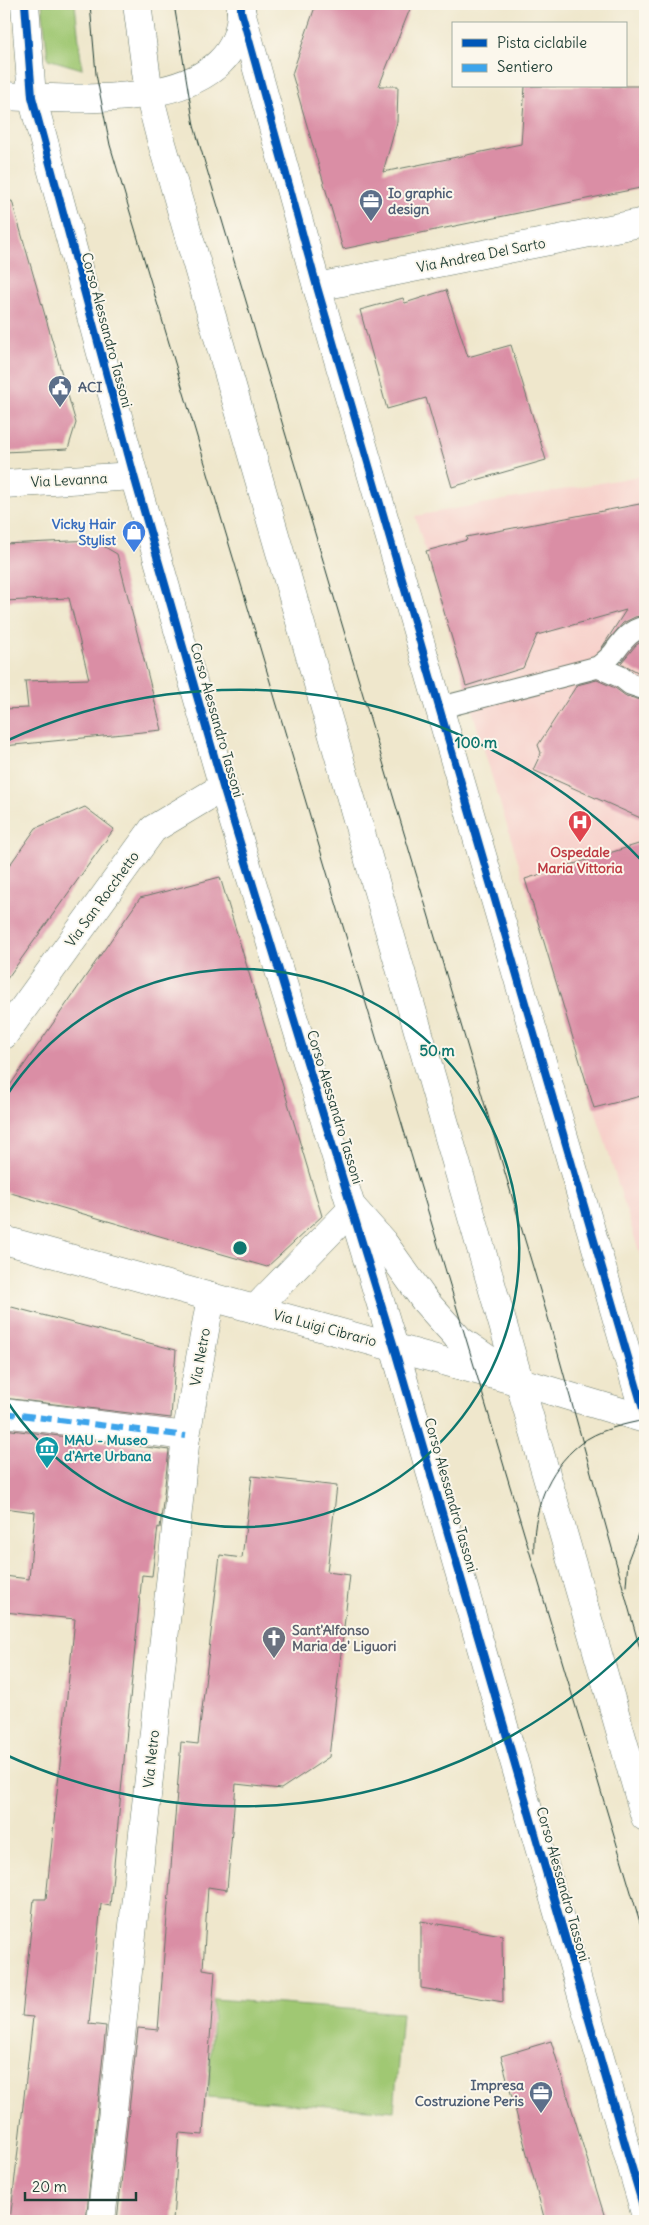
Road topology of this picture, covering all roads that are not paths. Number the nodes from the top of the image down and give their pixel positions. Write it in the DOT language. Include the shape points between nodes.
graph roads {
  1 [pos="25,4"];
  2 [pos="137,4"];
  3 [pos="241,7"];
  4 [pos="149,94"];
  5 [pos="4,96"];
  6 [pos="32,97"];
  7 [pos="645,222"];
  8 [pos="317,287"];
  9 [pos="134,476"];
  10 [pos="4,484"];
  11 [pos="645,627"];
  12 [pos="598,667"];
  13 [pos="645,689"];
  14 [pos="439,708"];
  15 [pos="223,787"];
  16 [pos="4,1036"];
  17 [pos="353,1208"];
  18 [pos="4,1240"];
  19 [pos="211,1297"];
  20 [pos="255,1309"];
  21 [pos="394,1347"];
  22 [pos="521,1382"];
  23 [pos="4,1413"];
  24 [pos="645,1417"];
  25 [pos="186,1436"];
  26 [pos="645,1817"];
  27 [pos="645,2213"];
  28 [pos="101,2221"];
  1 -- 6 [label="street, Corso Alessandro Tassoni"];
  2 -- 4 [label="street"];
  3 -- 4 [label="street" via="236,39 226,57 186,84"];
  3 -- 8 [label="street"];
  4 -- 6 [label="street"];
  4 -- 22 [label="street"];
  5 -- 6 [label="street"];
  6 -- 9 [label="street, Corso Alessandro Tassoni"];
  7 -- 8 [label="street, Via Andrea Del Sarto"];
  8 -- 14 [label="street"];
  9 -- 10 [label="street, Via Levanna"];
  9 -- 15 [label="street, Corso Alessandro Tassoni"];
  11 -- 12 [label="lane" via="635,629 622,640 614,653"];
  12 -- 13 [label="lane"];
  12 -- 14 [label="lane"];
  14 -- 24 [label="street"];
  15 -- 16 [label="street, Via San Rocchetto" via="153,829"];
  15 -- 17 [label="street, Corso Alessandro Tassoni"];
  17 -- 20 [label="street"];
  17 -- 21 [label="street, Corso Alessandro Tassoni"];
  17 -- 22 [label="street" via="383,1242 425,1301 460,1340"];
  18 -- 19 [label="street, Via Luigi Cibrario"];
  19 -- 20 [label="street, Via Luigi Cibrario"];
  19 -- 25 [label="street, Via Netro"];
  20 -- 21 [label="street, Via Luigi Cibrario"];
  21 -- 22 [label="street, Via Luigi Cibrario"];
  21 -- 27 [label="street, Corso Alessandro Tassoni"];
  22 -- 24 [label="street, Via Luigi Cibrario"];
  22 -- 26 [label="street"];
  23 -- 25 [label="street"];
  25 -- 28 [label="street, Via Netro"];
}
